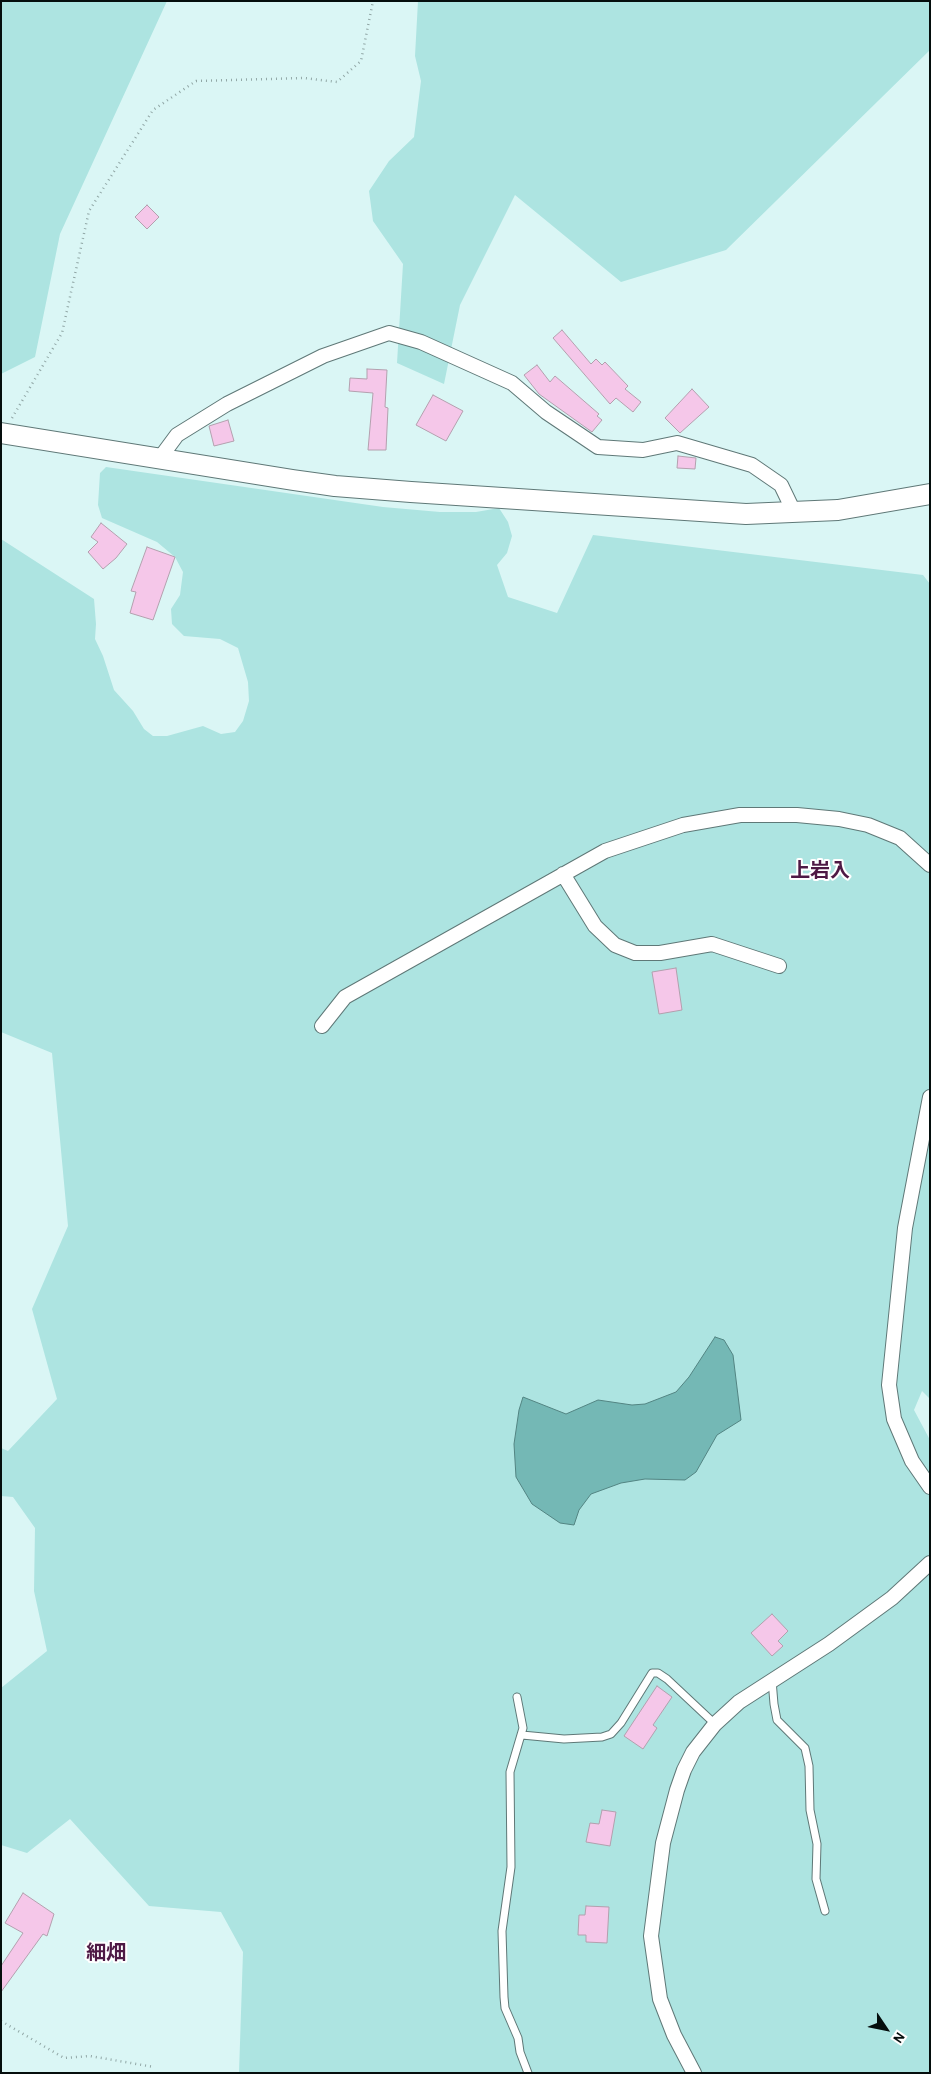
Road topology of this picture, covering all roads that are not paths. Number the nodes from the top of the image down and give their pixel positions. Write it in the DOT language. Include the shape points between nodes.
graph roads {
  1 [pos="2,433"];
  2 [pos="160,458"];
  3 [pos="930,494"];
  4 [pos="794,512"];
  5 [pos="930,865"];
  6 [pos="563,874"];
  7 [pos="779,966"];
  8 [pos="322,1026"];
  9 [pos="930,1097"];
  10 [pos="930,1487"];
  11 [pos="930,1563"];
  12 [pos="772,1680"];
  13 [pos="517,1696"];
  14 [pos="714,1724"];
  15 [pos="522,1735"];
  16 [pos="825,1911"];
  17 [pos="528,2073"];
  18 [pos="694,2073"];
  1 -- 2 [label="street"];
  2 -- 4 [label="street" via="335,486 736,513"];
  2 -- 4 [label="street" via="177,435 227,404 323,356 389,333 421,342 512,383 546,412 598,447 644,450 677,443 752,465 781,486"];
  3 -- 4 [label="street" via="865,507"];
  5 -- 6 [label="street" via="900,838 868,825 797,815 740,815 683,825 605,851"];
  6 -- 7 [label="street" via="595,926 616,945 635,953 660,953 712,944"];
  6 -- 8 [label="street" via="345,997"];
  9 -- 10 [label="street" via="905,1228 889,1385 894,1419 912,1461"];
  11 -- 12 [label="street" via="892,1598"];
  12 -- 14 [label="street"];
  12 -- 16 [label="lane" via="777,1720 805,1748 809,1766 810,1810 817,1844 816,1879"];
  13 -- 15 [label="lane" via="523,1722"];
  14 -- 15 [label="lane" via="668,1679 652,1673 611,1734 564,1739"];
  14 -- 18 [label="street" via="693,1752 677,1790 663,1843 651,1936 660,1999"];
  15 -- 17 [label="lane" via="510,1772 511,1867 502,1931 505,2008"];
}
